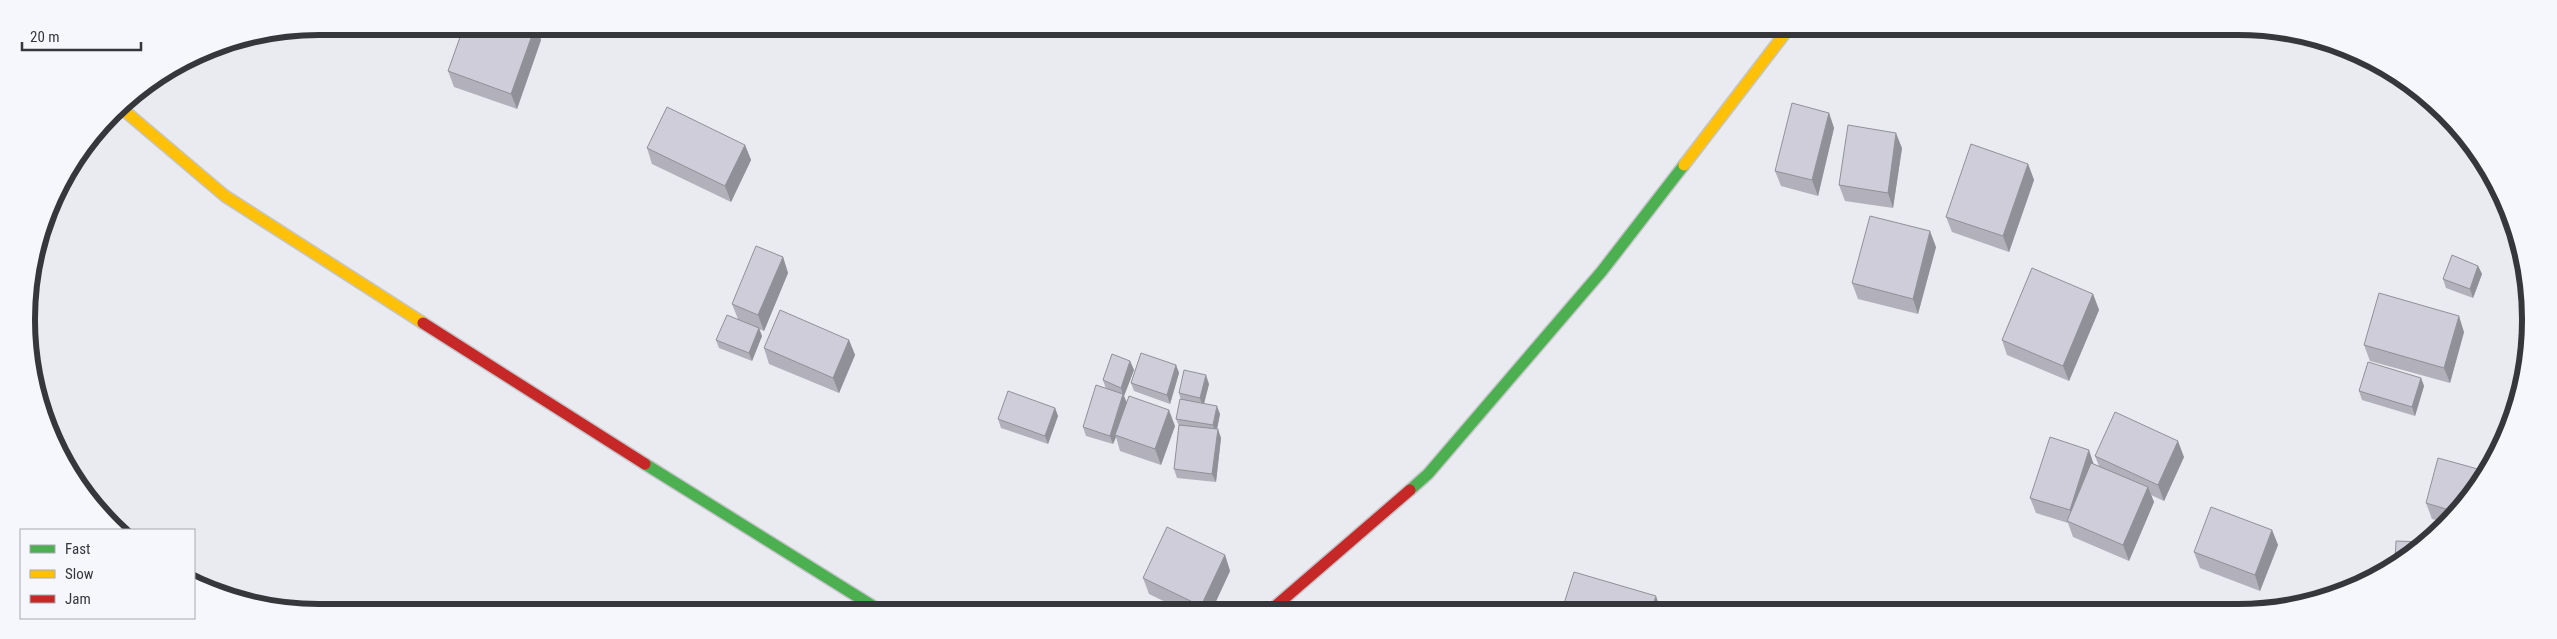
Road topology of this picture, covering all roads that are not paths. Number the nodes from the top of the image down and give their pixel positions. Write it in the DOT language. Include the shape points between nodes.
graph roads {
  1 [pos="1784,35"];
  2 [pos="125,112"];
  3 [pos="869,604"];
  4 [pos="1277,604"];
  1 -- 4 [label="street" via="1602,271 1428,474"];
  2 -- 3 [label="street" via="226,196"];
}
